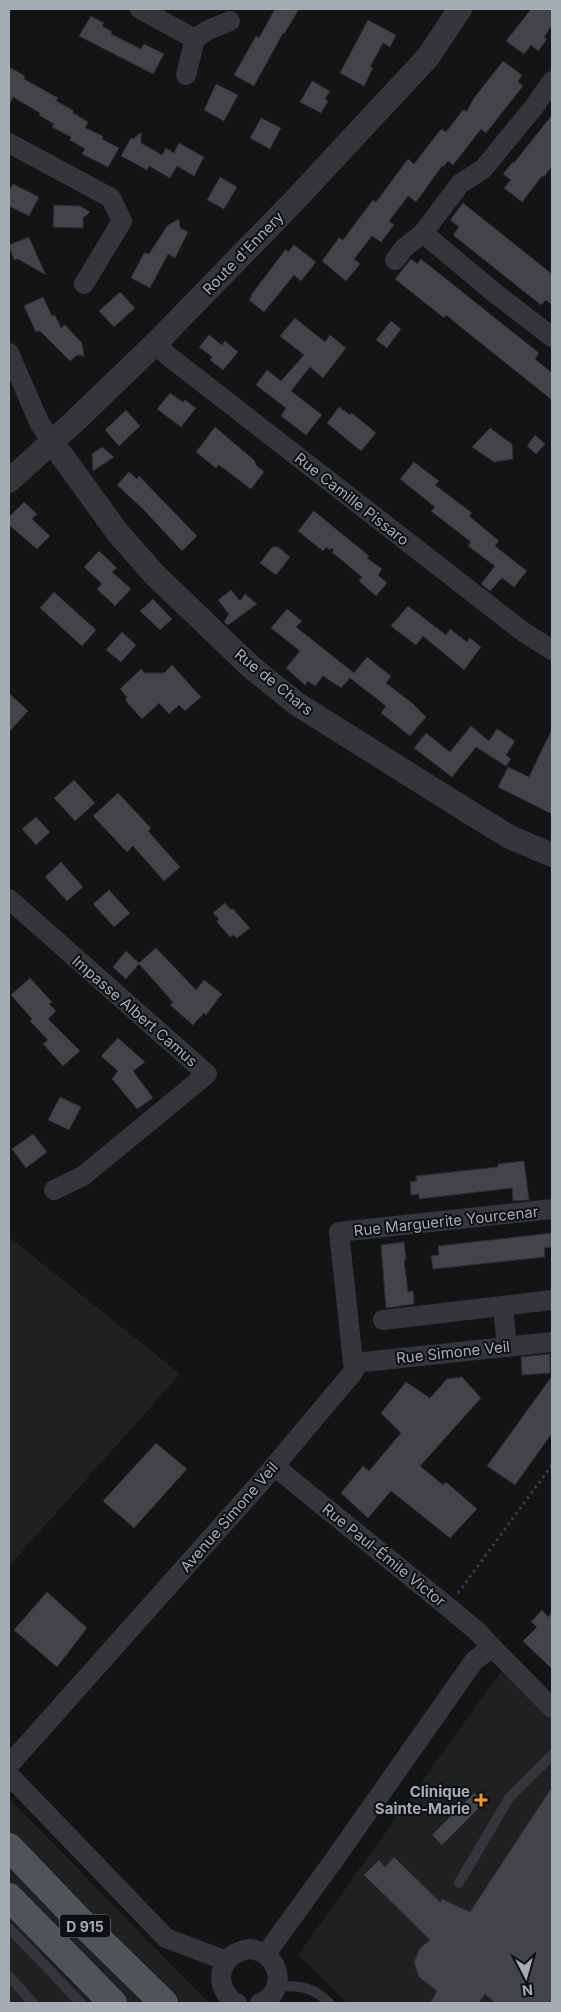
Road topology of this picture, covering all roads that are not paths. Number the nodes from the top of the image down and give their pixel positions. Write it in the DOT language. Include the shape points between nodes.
graph roads {
  1 [pos="140,9"];
  2 [pos="460,9"];
  3 [pos="230,21"];
  4 [pos="195,39"];
  5 [pos="186,75"];
  6 [pos="552,81"];
  7 [pos="9,143"];
  8 [pos="423,232"];
  9 [pos="395,260"];
  10 [pos="84,284"];
  11 [pos="552,337"];
  12 [pos="156,343"];
  13 [pos="9,353"];
  14 [pos="52,442"];
  15 [pos="9,481"];
  16 [pos="552,650"];
  17 [pos="552,855"];
  18 [pos="9,899"];
  19 [pos="54,1190"];
  20 [pos="552,1209"];
  21 [pos="552,1300"];
  22 [pos="503,1307"];
  23 [pos="383,1320"];
  24 [pos="552,1342"];
  25 [pos="507,1347"];
  26 [pos="354,1363"];
  27 [pos="274,1466"];
  28 [pos="492,1648"];
  29 [pos="552,1708"];
  30 [pos="552,1755"];
  31 [pos="9,1765"];
  32 [pos="9,1775"];
  33 [pos="9,1847"];
  34 [pos="459,1884"];
  35 [pos="9,1896"];
  36 [pos="9,1928"];
  37 [pos="266,1954"];
  38 [pos="227,1961"];
  39 [pos="9,1976"];
  40 [pos="269,1998"];
  41 [pos="33,2003"];
  42 [pos="81,2003"];
  43 [pos="113,2003"];
  44 [pos="164,2003"];
  45 [pos="237,2003"];
  46 [pos="329,2003"];
  1 -- 4 [label="street"];
  2 -- 12 [label="street, Route d'Ennery" via="428,57"];
  3 -- 4 [label="street"];
  4 -- 5 [label="street"];
  6 -- 8 [label="street" via="484,169 460,184"];
  7 -- 10 [label="street" via="111,198 122,221"];
  8 -- 9 [label="street"];
  8 -- 11 [label="street"];
  12 -- 14 [label="street, Route d'Ennery"];
  12 -- 16 [label="street, Rue Camille Pissaro" via="522,631"];
  13 -- 14 [label="street" via="40,424"];
  14 -- 15 [label="street, Route d'Ennery"];
  14 -- 17 [label="street, Rue de Chars" via="118,532 154,574 251,668 296,704 419,781 510,837"];
  18 -- 19 [label="street, Impasse Albert Camus" via="207,1074 83,1176"];
  20 -- 26 [label="street, Rue Marguerite Yourcenar" via="339,1232"];
  21 -- 22 [label="street"];
  22 -- 23 [label="street"];
  22 -- 25 [label="street"];
  24 -- 25 [label="street, Rue Simone Veil"];
  25 -- 26 [label="street, Rue Simone Veil"];
  26 -- 27 [label="street, Avenue Simone Veil" via="350,1377"];
  27 -- 28 [label="street, Rue Paul-Émile Victor" via="478,1632"];
  27 -- 31 [label="street, Avenue Simone Veil"];
  28 -- 29 [label="street, Rue Paul-Émile Victor"];
  28 -- 37 [label="street" via="474,1661"];
  30 -- 34 [label="lane" via="509,1798"];
  32 -- 38 [label="street" via="166,1938"];
  33 -- 44 [label="main road, D 915"];
  35 -- 43 [label="main road, D 915"];
  36 -- 42 [label="lane"];
  37 -- 38 [label="street" via="248,1948 231,1955"];
  37 -- 40 [label="street" via="277,1968"];
  38 -- 45 [label="street" via="221,1970 222,1988"];
  39 -- 41 [label="lane"];
  40 -- 46 [label="lane" via="301,1986 318,1992"];
}
